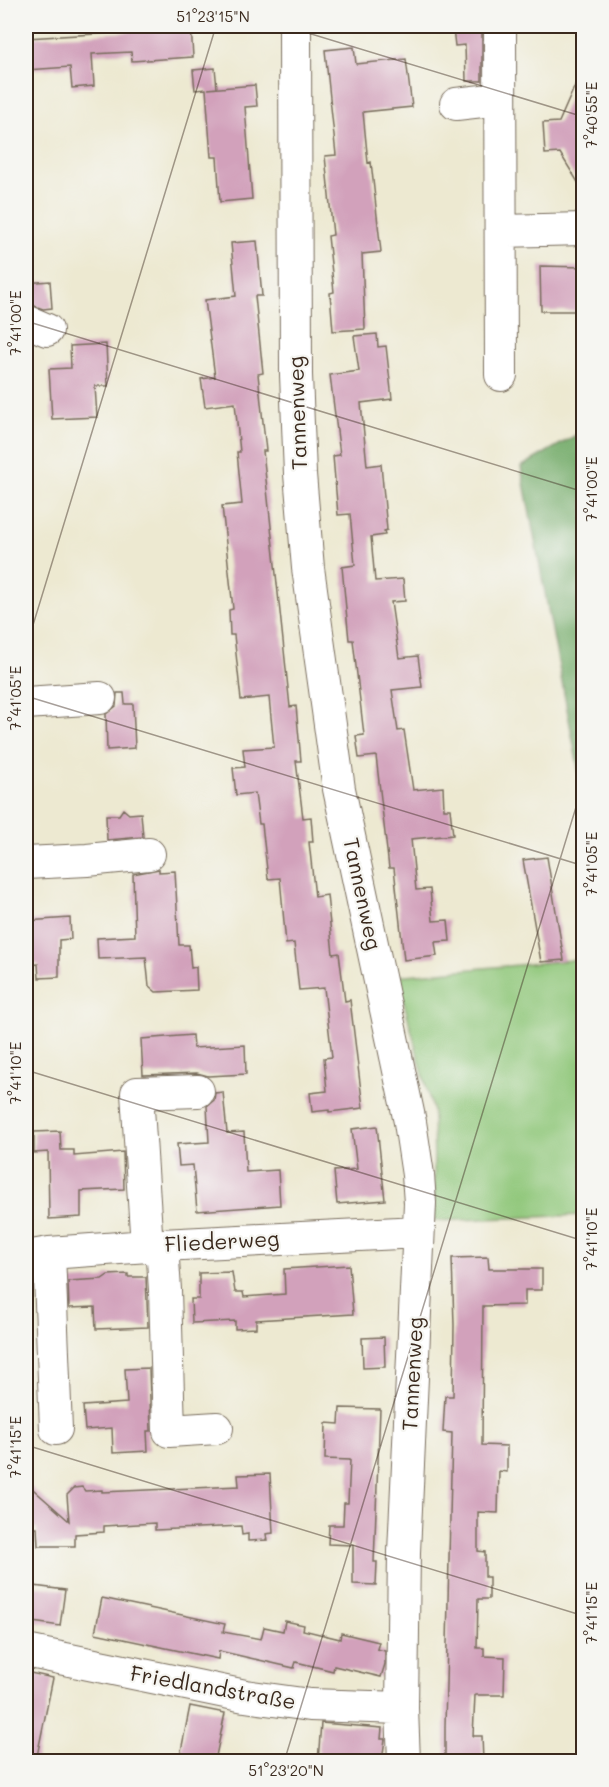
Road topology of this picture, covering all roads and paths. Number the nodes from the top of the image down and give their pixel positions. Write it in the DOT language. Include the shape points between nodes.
graph roads {
  1 [pos="295,26"];
  2 [pos="500,26"];
  3 [pos="500,99"];
  4 [pos="456,104"];
  5 [pos="584,229"];
  6 [pos="501,231"];
  7 [pos="501,375"];
  8 [pos="100,698"];
  9 [pos="26,703"];
  10 [pos="149,854"];
  11 [pos="26,862"];
  12 [pos="198,1091"];
  13 [pos="418,1232"];
  14 [pos="155,1246"];
  15 [pos="37,1255"];
  16 [pos="217,1428"];
  17 [pos="56,1429"];
  18 [pos="26,1651"];
  19 [pos="402,1708"];
  20 [pos="404,1761"];
  1 -- 13 [label="street, Tannenweg" via="296,375 308,568 339,789 415,1154 420,1203"];
  2 -- 3 [label="street"];
  3 -- 4 [label="street"];
  3 -- 6 [label="street"];
  5 -- 6 [label="street"];
  6 -- 7 [label="street"];
  8 -- 9 [label="street"];
  10 -- 11 [label="street"];
  12 -- 14 [label="street" via="137,1093"];
  13 -- 14 [label="street, Fliederweg"];
  13 -- 19 [label="street, Tannenweg"];
  14 -- 15 [label="street, Fliederweg"];
  14 -- 16 [label="street" via="165,1290 169,1431"];
  15 -- 17 [label="street"];
  18 -- 19 [label="street, Friedlandstraße" via="310,1706"];
  19 -- 20 [label="street, Tannenweg"];
}
